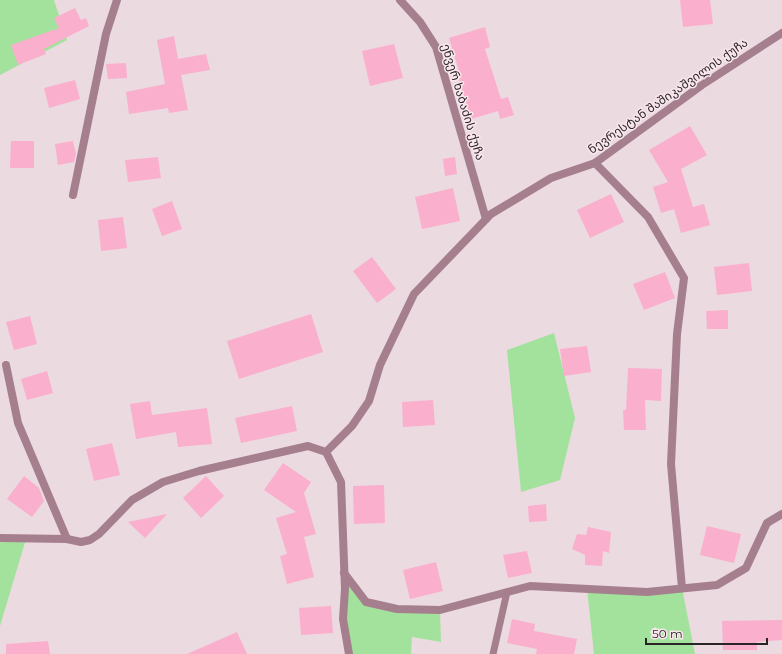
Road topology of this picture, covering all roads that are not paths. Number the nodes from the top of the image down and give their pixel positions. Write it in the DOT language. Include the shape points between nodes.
graph roads {
  1 [pos="117,0"];
  2 [pos="400,0"];
  3 [pos="782,33"];
  4 [pos="596,163"];
  5 [pos="73,195"];
  6 [pos="486,219"];
  7 [pos="6,365"];
  8 [pos="326,452"];
  9 [pos="782,514"];
  10 [pos="0,538"];
  11 [pos="67,539"];
  12 [pos="344,572"];
  13 [pos="682,588"];
  14 [pos="507,592"];
  15 [pos="349,654"];
  16 [pos="493,654"];
  1 -- 5 [label="street" via="106,34"];
  2 -- 6 [label="street, ენვერ ხაბაძის ქუჩა" via="420,22 436,47"];
  3 -- 4 [label="street, ნევრესტან შაშიკაშვილის ქუჩა" via="702,85"];
  4 -- 6 [label="street, ნევრესტან შაშიკაშვილის ქუჩა" via="551,178"];
  4 -- 13 [label="street" via="648,217 684,278 677,334 671,464"];
  6 -- 8 [label="street, ნევრესტან შაშიკაშვილის ქუჩა" via="414,294 380,365 369,402 352,426"];
  7 -- 11 [label="street" via="18,423"];
  8 -- 11 [label="street" via="308,446 301,447 199,470 162,482 132,500 90,540 81,542"];
  8 -- 12 [label="street" via="341,482"];
  9 -- 13 [label="street" via="767,523 746,568 716,585"];
  10 -- 11 [label="street"];
  12 -- 14 [label="street" via="366,602 396,609 440,610"];
  12 -- 15 [label="street" via="343,619"];
  13 -- 14 [label="street" via="647,592 530,586"];
  14 -- 16 [label="lane"];
}
